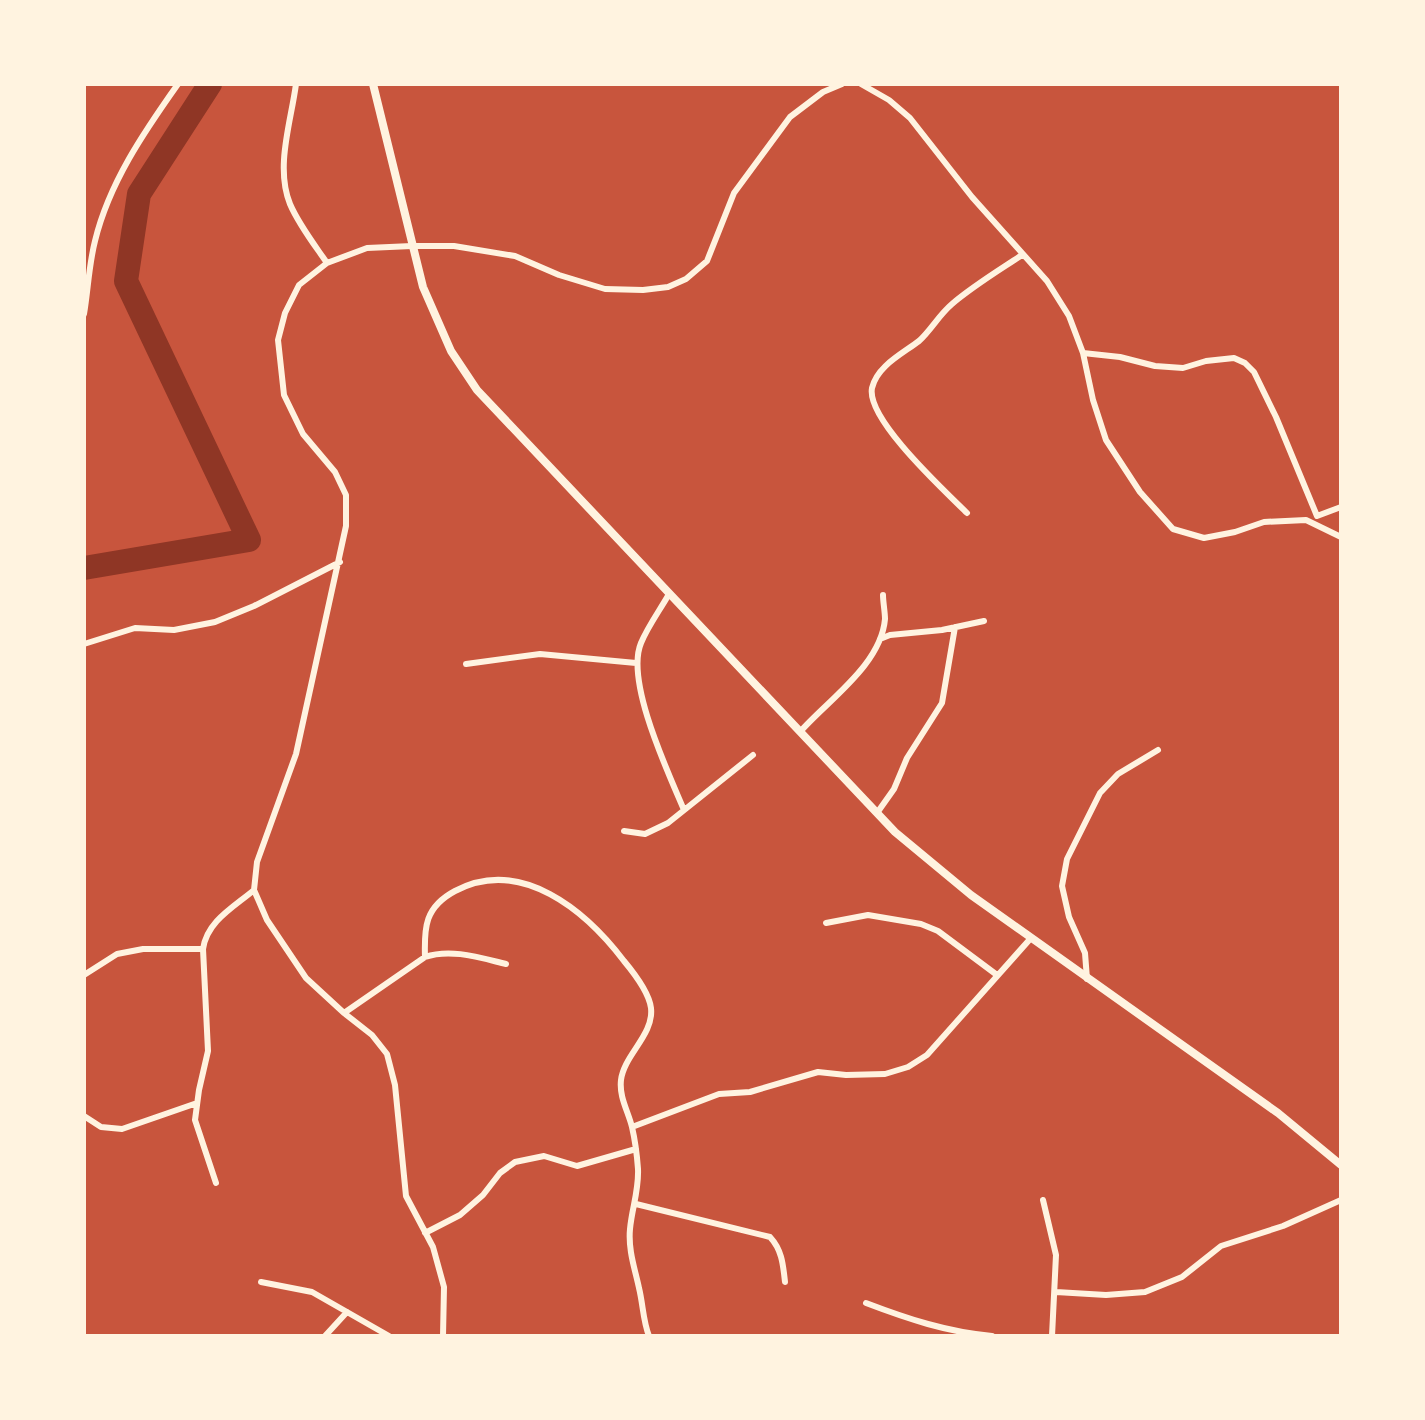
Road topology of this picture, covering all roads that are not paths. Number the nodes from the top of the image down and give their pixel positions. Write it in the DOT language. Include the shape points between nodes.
graph roads {
  1 [pos="178,84"];
  2 [pos="296,84"];
  3 [pos="373,84"];
  4 [pos="842,84"];
  5 [pos="861,84"];
  6 [pos="412,246"];
  7 [pos="1022,255"];
  8 [pos="327,263"];
  9 [pos="84,314"];
  10 [pos="1083,353"];
  11 [pos="1341,507"];
  12 [pos="967,513"];
  13 [pos="1317,516"];
  14 [pos="1306,520"];
  15 [pos="1341,537"];
  16 [pos="340,562"];
  17 [pos="669,594"];
  18 [pos="883,595"];
  19 [pos="984,621"];
  20 [pos="955,627"];
  21 [pos="880,639"];
  22 [pos="84,644"];
  23 [pos="636,663"];
  24 [pos="466,664"];
  25 [pos="800,732"];
  26 [pos="1158,750"];
  27 [pos="753,755"];
  28 [pos="684,810"];
  29 [pos="877,813"];
  30 [pos="624,831"];
  31 [pos="254,890"];
  32 [pos="826,923"];
  33 [pos="1031,938"];
  34 [pos="203,949"];
  35 [pos="425,957"];
  36 [pos="506,964"];
  37 [pos="84,975"];
  38 [pos="997,975"];
  39 [pos="1087,979"];
  40 [pos="344,1013"];
  41 [pos="197,1103"];
  42 [pos="84,1116"];
  43 [pos="632,1127"];
  44 [pos="636,1149"];
  45 [pos="1341,1165"];
  46 [pos="216,1183"];
  47 [pos="1043,1200"];
  48 [pos="1341,1200"];
  49 [pos="636,1204"];
  50 [pos="425,1233"];
  51 [pos="261,1282"];
  52 [pos="785,1282"];
  53 [pos="1056,1292"];
  54 [pos="866,1303"];
  55 [pos="347,1312"];
  56 [pos="325,1336"];
  57 [pos="389,1336"];
  58 [pos="443,1336"];
  59 [pos="649,1336"];
  60 [pos="992,1336"];
  61 [pos="1052,1336"];
  1 -- 9 [label="street" via="108,199 94,241"];
  2 -- 8 [label="street" via="285,155 288,200"];
  3 -- 6 [label="main road"];
  4 -- 6 [label="street" via="790,117 734,193 707,261 668,287 605,289 515,256 454,246"];
  5 -- 7 [label="street" via="910,118"];
  6 -- 8 [label="street" via="367,248"];
  6 -- 17 [label="main road" via="451,351 477,390"];
  7 -- 10 [label="street" via="1069,316"];
  7 -- 12 [label="street" via="949,306 922,338 886,365 872,390 874,408 892,434"];
  8 -- 16 [label="street" via="299,285 278,340 284,395 303,434 335,472 346,495"];
  10 -- 13 [label="street" via="1183,368 1234,358 1245,363 1276,417"];
  10 -- 14 [label="street" via="1106,440 1140,492 1173,529 1204,538 1264,522"];
  11 -- 13 [label="street"];
  13 -- 14 [label="street"];
  14 -- 15 [label="street"];
  16 -- 22 [label="street" via="215,622 174,630 135,628"];
  16 -- 31 [label="street" via="296,754 257,862"];
  17 -- 23 [label="street" via="640,644"];
  17 -- 25 [label="main road"];
  18 -- 21 [label="street"];
  19 -- 20 [label="street"];
  20 -- 21 [label="street"];
  20 -- 29 [label="street" via="942,703"];
  21 -- 25 [label="street" via="866,664"];
  23 -- 24 [label="street" via="540,654"];
  23 -- 28 [label="street" via="657,746"];
  25 -- 29 [label="main road"];
  26 -- 39 [label="street" via="1118,774 1100,793 1067,859 1062,886 1085,953"];
  27 -- 28 [label="street"];
  28 -- 30 [label="street" via="645,834"];
  29 -- 33 [label="main road" via="971,895"];
  31 -- 34 [label="street" via="215,922"];
  31 -- 40 [label="street" via="267,920 306,978"];
  32 -- 38 [label="street" via="868,915 921,924"];
  33 -- 38 [label="street"];
  33 -- 39 [label="main road"];
  34 -- 37 [label="street" via="117,954"];
  34 -- 41 [label="street" via="208,1051"];
  35 -- 36 [label="street" via="446,953"];
  35 -- 40 [label="street"];
  35 -- 43 [label="street" via="424,927 433,909 464,886 511,880 581,913 638,978 651,1008 646,1030 621,1078 621,1097"];
  38 -- 43 [label="street" via="927,1055 908,1067 885,1074 805,1074 750,1092 719,1094"];
  39 -- 45 [label="main road" via="1278,1113"];
  40 -- 50 [label="street" via="387,1054 406,1196"];
  41 -- 42 [label="street" via="122,1129 101,1127"];
  41 -- 46 [label="street" via="195,1120"];
  43 -- 44 [label="street"];
  44 -- 49 [label="street"];
  44 -- 50 [label="street" via="577,1166 544,1156 515,1162 460,1215"];
  47 -- 53 [label="street" via="1056,1255"];
  48 -- 53 [label="street" via="1221,1246 1182,1277 1145,1292"];
  49 -- 52 [label="street" via="770,1237 777,1245"];
  49 -- 59 [label="street" via="630,1249"];
  50 -- 58 [label="street" via="444,1287"];
  51 -- 55 [label="street" via="312,1292"];
  53 -- 61 [label="street"];
  54 -- 60 [label="street" via="922,1324"];
  55 -- 56 [label="street"];
  55 -- 57 [label="street"];
}
